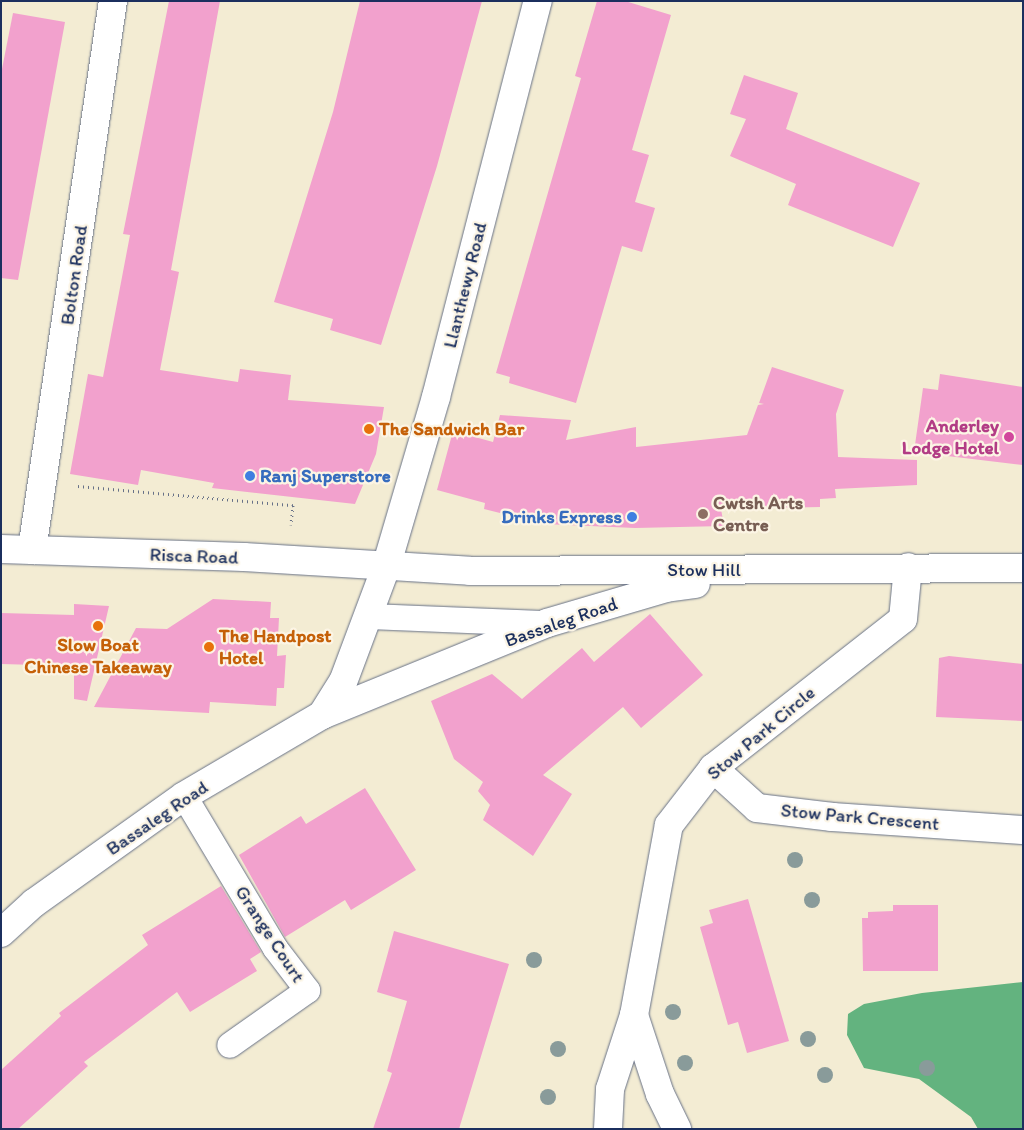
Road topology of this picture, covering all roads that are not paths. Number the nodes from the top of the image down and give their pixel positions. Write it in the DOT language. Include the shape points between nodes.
graph roads {
  1 [pos="113,1"];
  2 [pos="538,1"];
  3 [pos="1,549"];
  4 [pos="32,550"];
  5 [pos="386,567"];
  6 [pos="908,567"];
  7 [pos="1023,568"];
  8 [pos="812,571"];
  9 [pos="368,616"];
  10 [pos="547,623"];
  11 [pos="322,715"];
  12 [pos="713,768"];
  13 [pos="184,796"];
  14 [pos="1023,830"];
  15 [pos="1,933"];
  16 [pos="634,1015"];
  17 [pos="229,1045"];
  18 [pos="608,1129"];
  19 [pos="677,1129"];
  1 -- 4 [label="street, Bolton Road"];
  2 -- 5 [label="street, Llanthewy Road" via="436,397"];
  3 -- 4 [label="street, Risca Road"];
  4 -- 5 [label="street, Risca Road" via="244,557"];
  5 -- 8 [label="street, Stow Hill" via="470,571"];
  5 -- 9 [label="street, Bassaleg Road"];
  6 -- 7 [label="street, Stow Hill"];
  6 -- 8 [label="street, Stow Hill"];
  6 -- 12 [label="street, Stow Park Circle" via="903,619"];
  8 -- 10 [label="street, Bassaleg Road" via="666,588"];
  9 -- 10 [label="lane"];
  9 -- 11 [label="street, Bassaleg Road" via="343,682"];
  10 -- 11 [label="street, Bassaleg Road"];
  11 -- 13 [label="street, Bassaleg Road"];
  12 -- 14 [label="street, Stow Park Crescent" via="756,808 832,817"];
  12 -- 16 [label="street, Stow Park Circle" via="669,825"];
  13 -- 15 [label="street, Bassaleg Road" via="34,903"];
  13 -- 17 [label="lane, Grange Court" via="275,948 307,990"];
  16 -- 18 [label="street, Stow Park Circle" via="610,1089"];
  16 -- 19 [label="street, Stow Park Circle" via="660,1094"];
}
